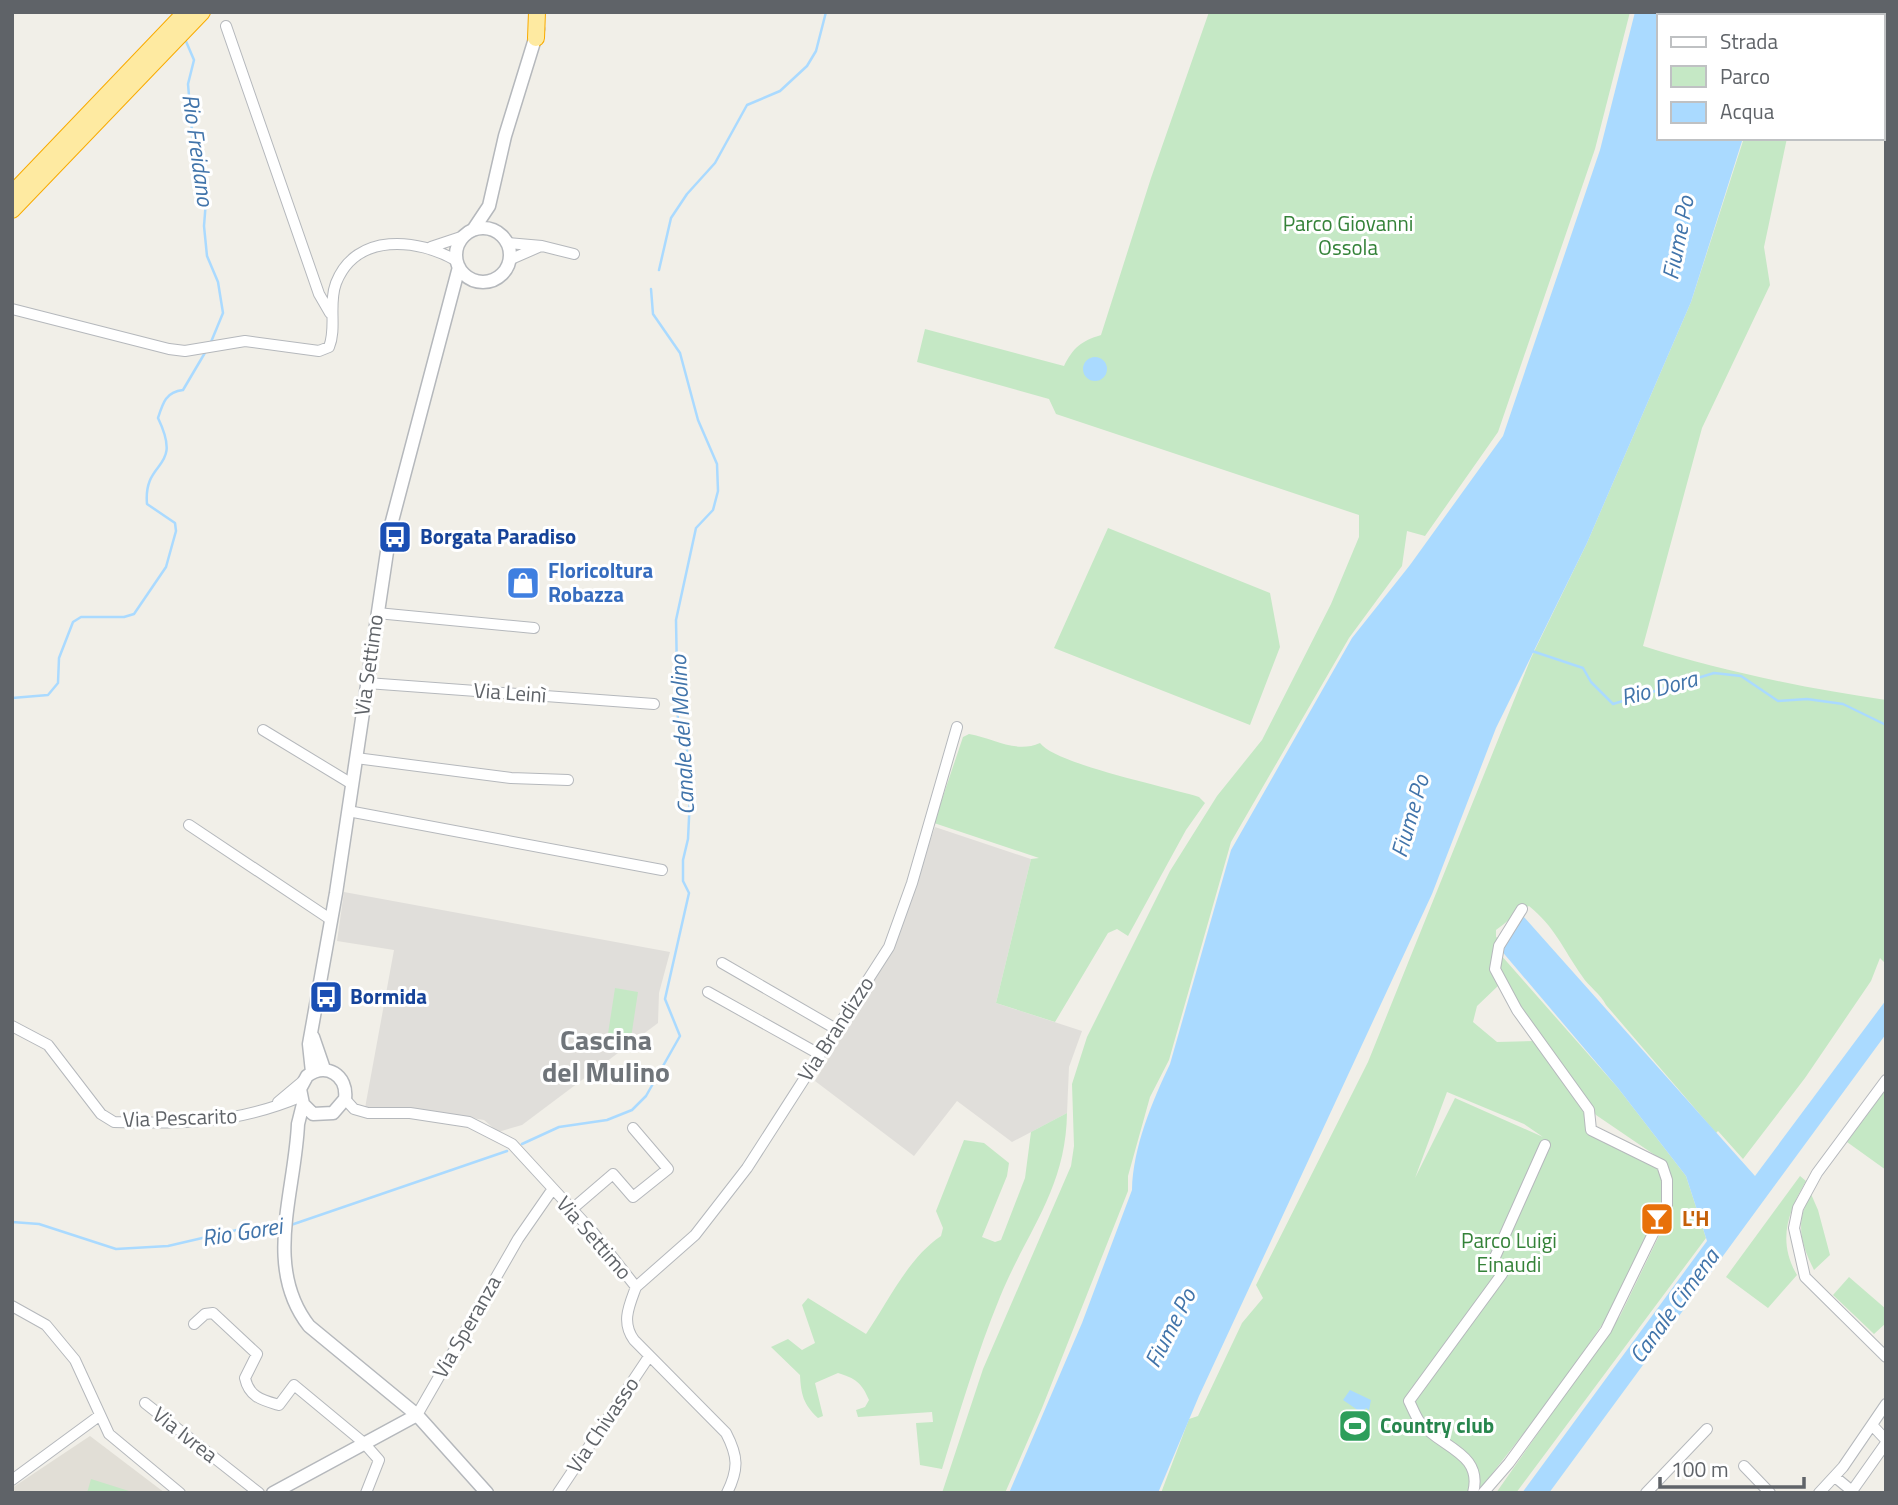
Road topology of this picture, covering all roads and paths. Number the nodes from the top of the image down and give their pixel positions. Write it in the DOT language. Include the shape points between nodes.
graph roads {
  1 [pos="186,12"];
  2 [pos="202,12"];
  3 [pos="537,12"];
  4 [pos="543,12"];
  5 [pos="226,26"];
  6 [pos="536,38"];
  7 [pos="12,194"];
  8 [pos="489,206"];
  9 [pos="12,210"];
  10 [pos="498,232"];
  11 [pos="468,233"];
  12 [pos="507,243"];
  13 [pos="542,246"];
  14 [pos="431,247"];
  15 [pos="574,254"];
  16 [pos="509,260"];
  17 [pos="458,264"];
  18 [pos="472,279"];
  19 [pos="317,288"];
  20 [pos="335,288"];
  21 [pos="452,299"];
  22 [pos="12,309"];
  23 [pos="330,313"];
  24 [pos="377,613"];
  25 [pos="534,628"];
  26 [pos="367,683"];
  27 [pos="654,704"];
  28 [pos="957,727"];
  29 [pos="262,730"];
  30 [pos="356,758"];
  31 [pos="568,780"];
  32 [pos="352,784"];
  33 [pos="348,811"];
  34 [pos="189,825"];
  35 [pos="662,870"];
  36 [pos="1522,909"];
  37 [pos="330,919"];
  38 [pos="722,963"];
  39 [pos="708,992"];
  40 [pos="12,1026"];
  41 [pos="836,1029"];
  42 [pos="820,1054"];
  43 [pos="313,1074"];
  44 [pos="1886,1080"];
  45 [pos="302,1101"];
  46 [pos="342,1104"];
  47 [pos="267,1112"];
  48 [pos="313,1114"];
  49 [pos="633,1128"];
  50 [pos="297,1138"];
  51 [pos="1545,1145"];
  52 [pos="552,1190"];
  53 [pos="571,1210"];
  54 [pos="636,1287"];
  55 [pos="12,1306"];
  56 [pos="194,1324"];
  57 [pos="1886,1357"];
  58 [pos="648,1358"];
  59 [pos="145,1403"];
  60 [pos="1886,1404"];
  61 [pos="417,1415"];
  62 [pos="99,1416"];
  63 [pos="1871,1425"];
  64 [pos="1707,1429"];
  65 [pos="1886,1442"];
  66 [pos="364,1443"];
  67 [pos="1744,1466"];
  68 [pos="1835,1477"];
  69 [pos="12,1480"];
  70 [pos="1820,1492"];
  71 [pos="180,1493"];
  72 [pos="259,1493"];
  73 [pos="273,1493"];
  74 [pos="366,1493"];
  75 [pos="487,1493"];
  76 [pos="558,1493"];
  77 [pos="727,1493"];
  78 [pos="1473,1493"];
  79 [pos="1483,1493"];
  80 [pos="1646,1493"];
  81 [pos="1770,1493"];
  1 -- 7 [label="highway"];
  2 -- 9 [label="highway"];
  3 -- 6 [label="highway"];
  4 -- 6 [label="street"];
  5 -- 19 [label="street"];
  6 -- 8 [label="street"];
  8 -- 10 [label="street"];
  8 -- 11 [label="street"];
  10 -- 11 [label="street" via="481,228"];
  10 -- 12 [label="street"];
  11 -- 14 [label="street"];
  11 -- 17 [label="street" via="456,252"];
  12 -- 13 [label="street"];
  12 -- 16 [label="street"];
  13 -- 15 [label="street"];
  13 -- 16 [label="street"];
  14 -- 17 [label="street"];
  14 -- 20 [label="street" via="383,245 361,252 346,266"];
  16 -- 18 [label="street" via="495,278"];
  17 -- 18 [label="street"];
  17 -- 21 [label="street, Via Settimo"];
  18 -- 21 [label="street"];
  19 -- 20 [label="street" via="323,292"];
  19 -- 23 [label="street"];
  20 -- 23 [label="street"];
  21 -- 24 [label="street, Via Settimo" via="396,499"];
  22 -- 23 [label="street" via="169,349 245,341 319,351 329,347 333,338"];
  24 -- 25 [label="street"];
  24 -- 26 [label="street, Via Settimo"];
  26 -- 27 [label="street, Via Leinì"];
  26 -- 30 [label="street, Via Settimo"];
  28 -- 41 [label="street, Via Brandizzo" via="889,947"];
  29 -- 32 [label="street"];
  30 -- 31 [label="street" via="511,778"];
  30 -- 32 [label="street, Via Settimo"];
  32 -- 33 [label="street, Via Settimo"];
  33 -- 35 [label="street"];
  33 -- 37 [label="street, Via Settimo"];
  34 -- 37 [label="street"];
  36 -- 79 [label="street" via="1499,946 1495,969 1525,1021 1589,1110 1591,1130 1662,1165 1667,1205 1606,1330"];
  37 -- 43 [label="street, Via Settimo" via="313,1036"];
  38 -- 41 [label="street"];
  39 -- 42 [label="street"];
  40 -- 47 [label="street, Via Pescarito" via="48,1045 101,1114 114,1122 232,1120"];
  41 -- 42 [label="street, Via Brandizzo"];
  42 -- 54 [label="street, Via Brandizzo" via="747,1168 695,1235"];
  43 -- 45 [label="street"];
  43 -- 46 [label="street" via="340,1077 345,1084"];
  43 -- 47 [label="street"];
  44 -- 57 [label="street" via="1817,1173 1798,1208 1794,1228 1805,1277"];
  45 -- 47 [label="street, Via Pescarito"];
  45 -- 48 [label="street"];
  45 -- 50 [label="street"];
  46 -- 48 [label="street" via="327,1115"];
  46 -- 52 [label="street, Via Settimo" via="356,1116 410,1113 469,1122 512,1144"];
  48 -- 50 [label="street"];
  49 -- 53 [label="street" via="668,1169 633,1197 613,1174"];
  50 -- 61 [label="street" via="283,1265 295,1307 309,1325"];
  51 -- 78 [label="street" via="1495,1257 1493,1265 1502,1273 1409,1401 1420,1423 1468,1460"];
  52 -- 53 [label="street, Via Settimo"];
  52 -- 61 [label="street, Via Speranza" via="518,1239"];
  53 -- 54 [label="street, Via Settimo"];
  54 -- 58 [label="street, Via Settimo" via="626,1329"];
  55 -- 62 [label="street" via="46,1325 75,1360"];
  56 -- 66 [label="street" via="213,1313 257,1354 245,1378 247,1388 259,1399 279,1405 293,1385"];
  58 -- 76 [label="street, Via Chivasso"];
  58 -- 77 [label="street, Via Settimo" via="726,1433 736,1450 737,1466"];
  59 -- 72 [label="street, Via Ivrea"];
  60 -- 63 [label="street"];
  61 -- 66 [label="street"];
  61 -- 75 [label="street"];
  62 -- 69 [label="street"];
  62 -- 71 [label="street" via="109,1434"];
  63 -- 65 [label="street"];
  63 -- 68 [label="street"];
  64 -- 80 [label="street"];
  65 -- 68 [label="street" via="1852,1491"];
  66 -- 73 [label="street"];
  66 -- 74 [label="street" via="379,1460"];
  67 -- 81 [label="street"];
  68 -- 70 [label="street"];
}
